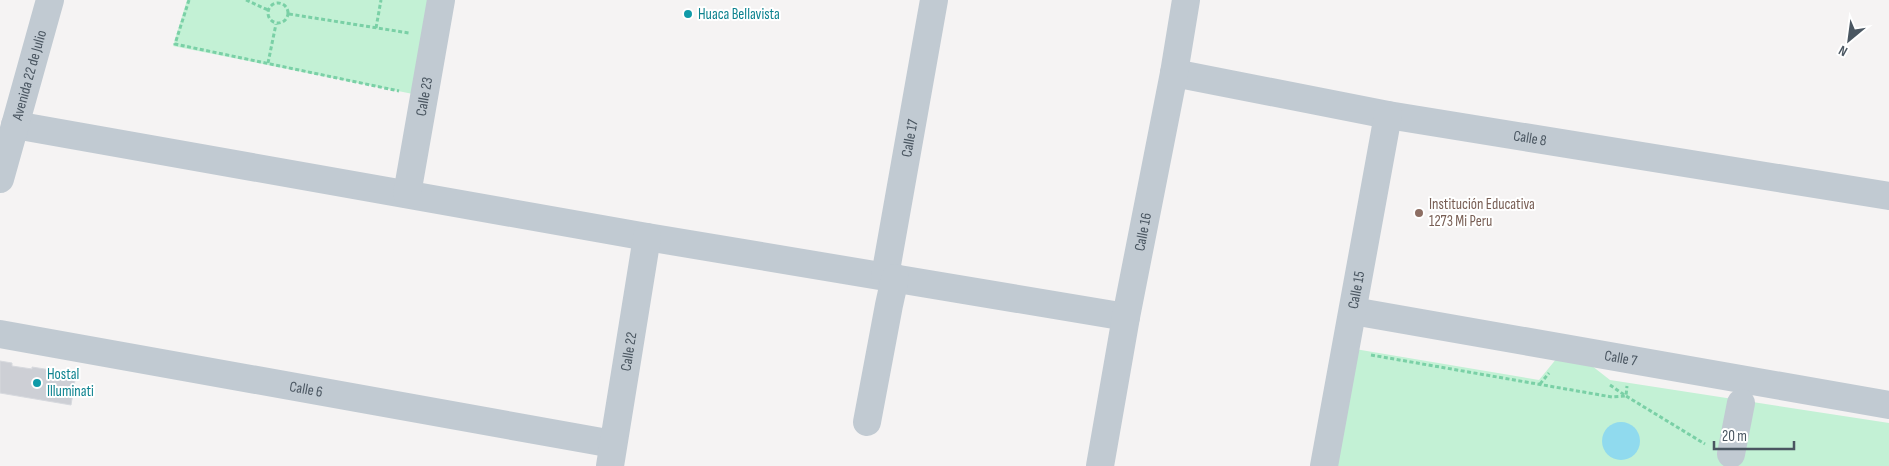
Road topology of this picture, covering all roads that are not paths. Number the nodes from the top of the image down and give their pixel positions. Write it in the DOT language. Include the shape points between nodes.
graph roads {
  1 [pos="50,0"];
  2 [pos="441,0"];
  3 [pos="934,0"];
  4 [pos="1186,0"];
  5 [pos="1174,73"];
  6 [pos="1388,115"];
  7 [pos="15,125"];
  8 [pos="0,179"];
  9 [pos="407,194"];
  10 [pos="1889,196"];
  11 [pos="648,237"];
  12 [pos="890,277"];
  13 [pos="1353,311"];
  14 [pos="1126,317"];
  15 [pos="0,334"];
  16 [pos="1741,403"];
  17 [pos="1889,405"];
  18 [pos="867,422"];
  19 [pos="1731,454"];
  20 [pos="612,455"];
  21 [pos="1100,466"];
  22 [pos="1324,466"];
  1 -- 7 [label="street, Avenida 22 de Julio"];
  2 -- 9 [label="street, Calle 23"];
  3 -- 12 [label="street, Calle 17"];
  4 -- 5 [label="street, Calle 16"];
  5 -- 6 [label="street, Calle 8"];
  5 -- 14 [label="street, Calle 16"];
  6 -- 10 [label="street, Calle 8"];
  6 -- 13 [label="street, Calle 15"];
  7 -- 8 [label="street, Avenida 22 de Julio"];
  7 -- 9 [label="street"];
  9 -- 11 [label="street"];
  11 -- 12 [label="street"];
  11 -- 20 [label="street, Calle 22"];
  12 -- 14 [label="street"];
  12 -- 18 [label="street, Calle 17" via="889,305"];
  13 -- 17 [label="street, Calle 7"];
  13 -- 22 [label="street, Calle 15"];
  14 -- 21 [label="street, Calle 16"];
  15 -- 20 [label="street, Calle 6"];
  16 -- 19 [label="street"];
}
